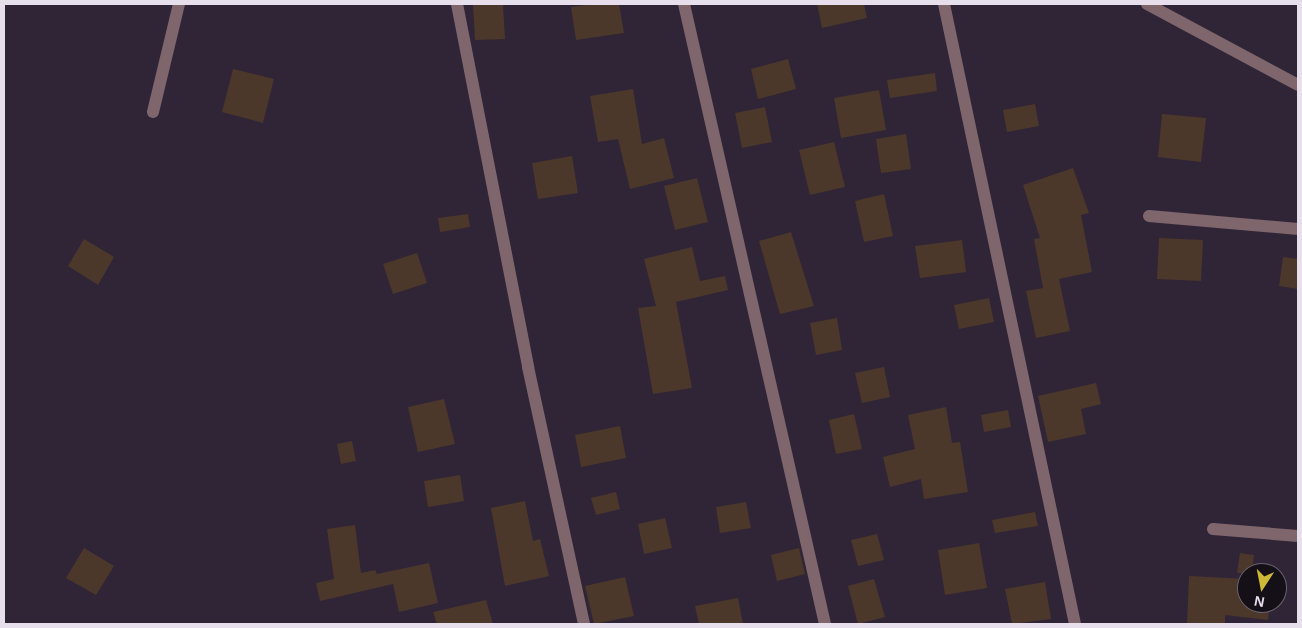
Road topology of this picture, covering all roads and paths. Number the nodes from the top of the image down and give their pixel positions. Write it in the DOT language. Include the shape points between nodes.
graph roads {
  1 [pos="179,4"];
  2 [pos="456,4"];
  3 [pos="684,4"];
  4 [pos="944,4"];
  5 [pos="1147,4"];
  6 [pos="1298,85"];
  7 [pos="153,112"];
  8 [pos="1149,216"];
  9 [pos="1298,229"];
  10 [pos="1213,529"];
  11 [pos="1298,536"];
  12 [pos="584,624"];
  13 [pos="825,624"];
  14 [pos="1075,624"];
  1 -- 7 [label="street"];
  2 -- 12 [label="street" via="528,367"];
  3 -- 13 [label="street"];
  4 -- 14 [label="street"];
  5 -- 6 [label="street"];
  8 -- 9 [label="street"];
  10 -- 11 [label="street"];
}
